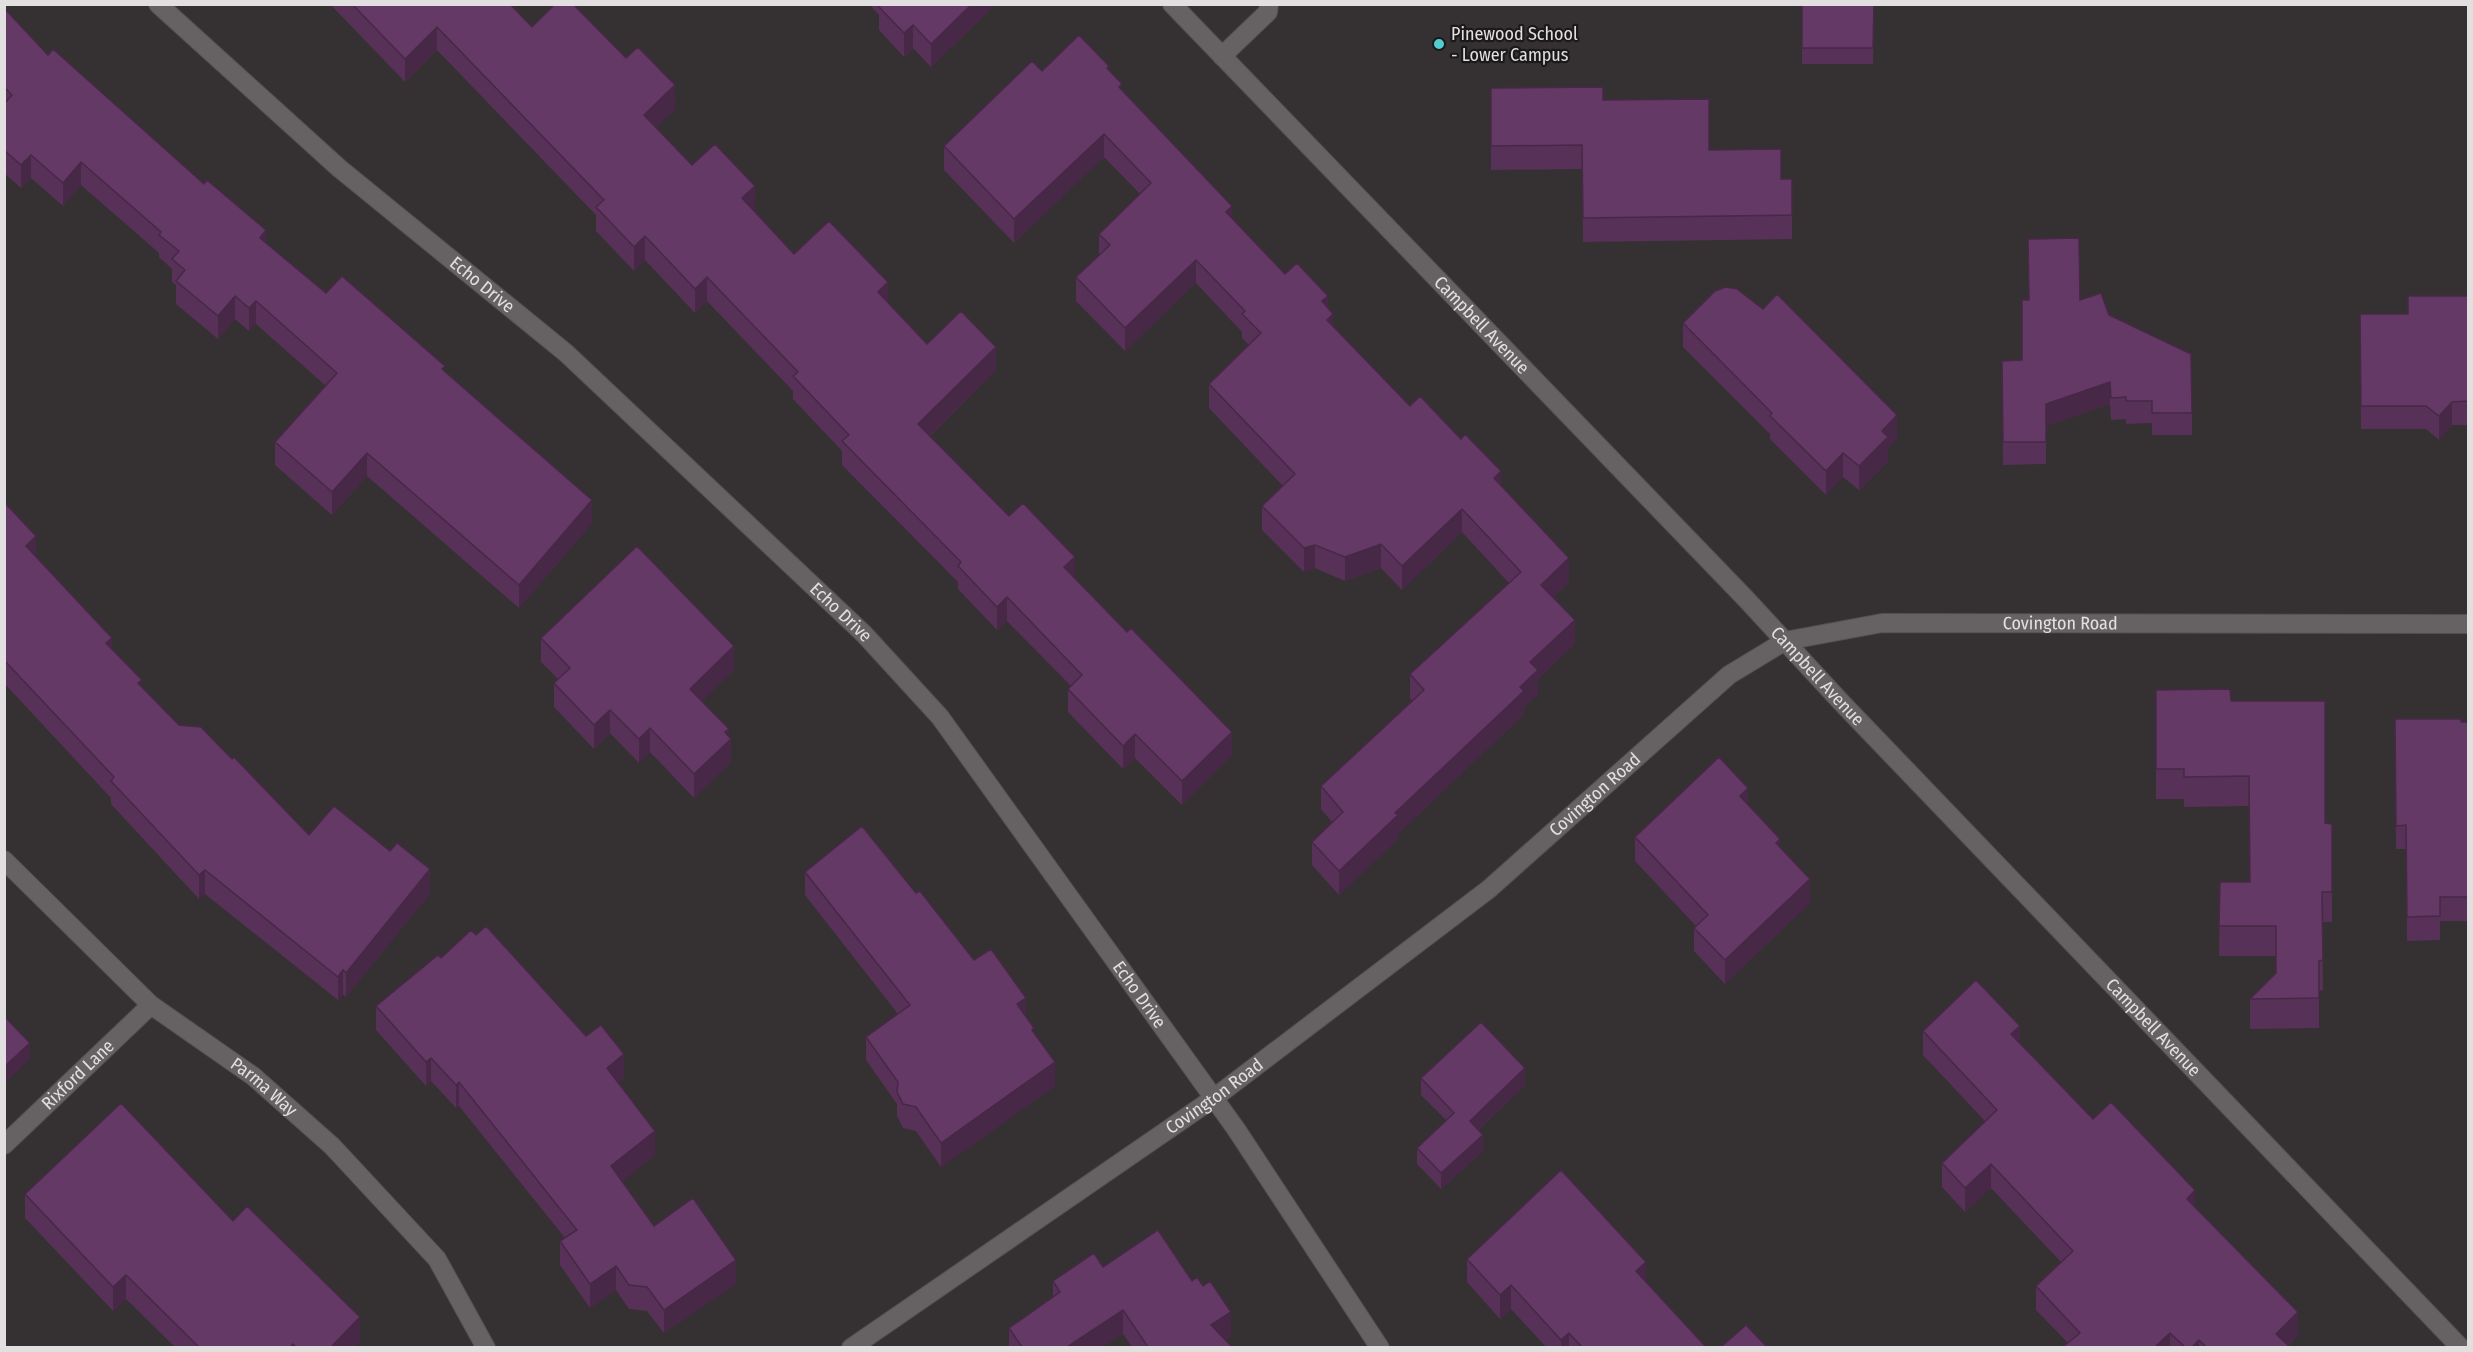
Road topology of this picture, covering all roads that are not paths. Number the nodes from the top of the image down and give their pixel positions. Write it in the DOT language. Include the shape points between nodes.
graph roads {
  1 [pos="158,4"];
  2 [pos="1172,4"];
  3 [pos="1269,4"];
  4 [pos="1222,56"];
  5 [pos="2469,624"];
  6 [pos="1785,641"];
  7 [pos="4,860"];
  8 [pos="151,1005"];
  9 [pos="1214,1098"];
  10 [pos="4,1145"];
  11 [pos="486,1347"];
  12 [pos="851,1347"];
  13 [pos="1380,1347"];
  14 [pos="2462,1347"];
  1 -- 9 [label="street, Echo Drive" via="339,168 566,353 864,634 940,717"];
  2 -- 4 [label="street, Campbell Avenue"];
  3 -- 4 [label="street" via="1268,12"];
  4 -- 6 [label="street, Campbell Avenue"];
  5 -- 6 [label="street, Covington Road" via="1882,623"];
  6 -- 9 [label="street, Covington Road" via="1729,675 1489,889"];
  6 -- 14 [label="street, Campbell Avenue"];
  7 -- 8 [label="street, Parma Way"];
  8 -- 10 [label="street, Rixford Lane"];
  8 -- 11 [label="street, Parma Way" via="253,1076 332,1146 437,1259"];
  9 -- 12 [label="street, Covington Road"];
  9 -- 13 [label="street, Echo Drive"];
}
